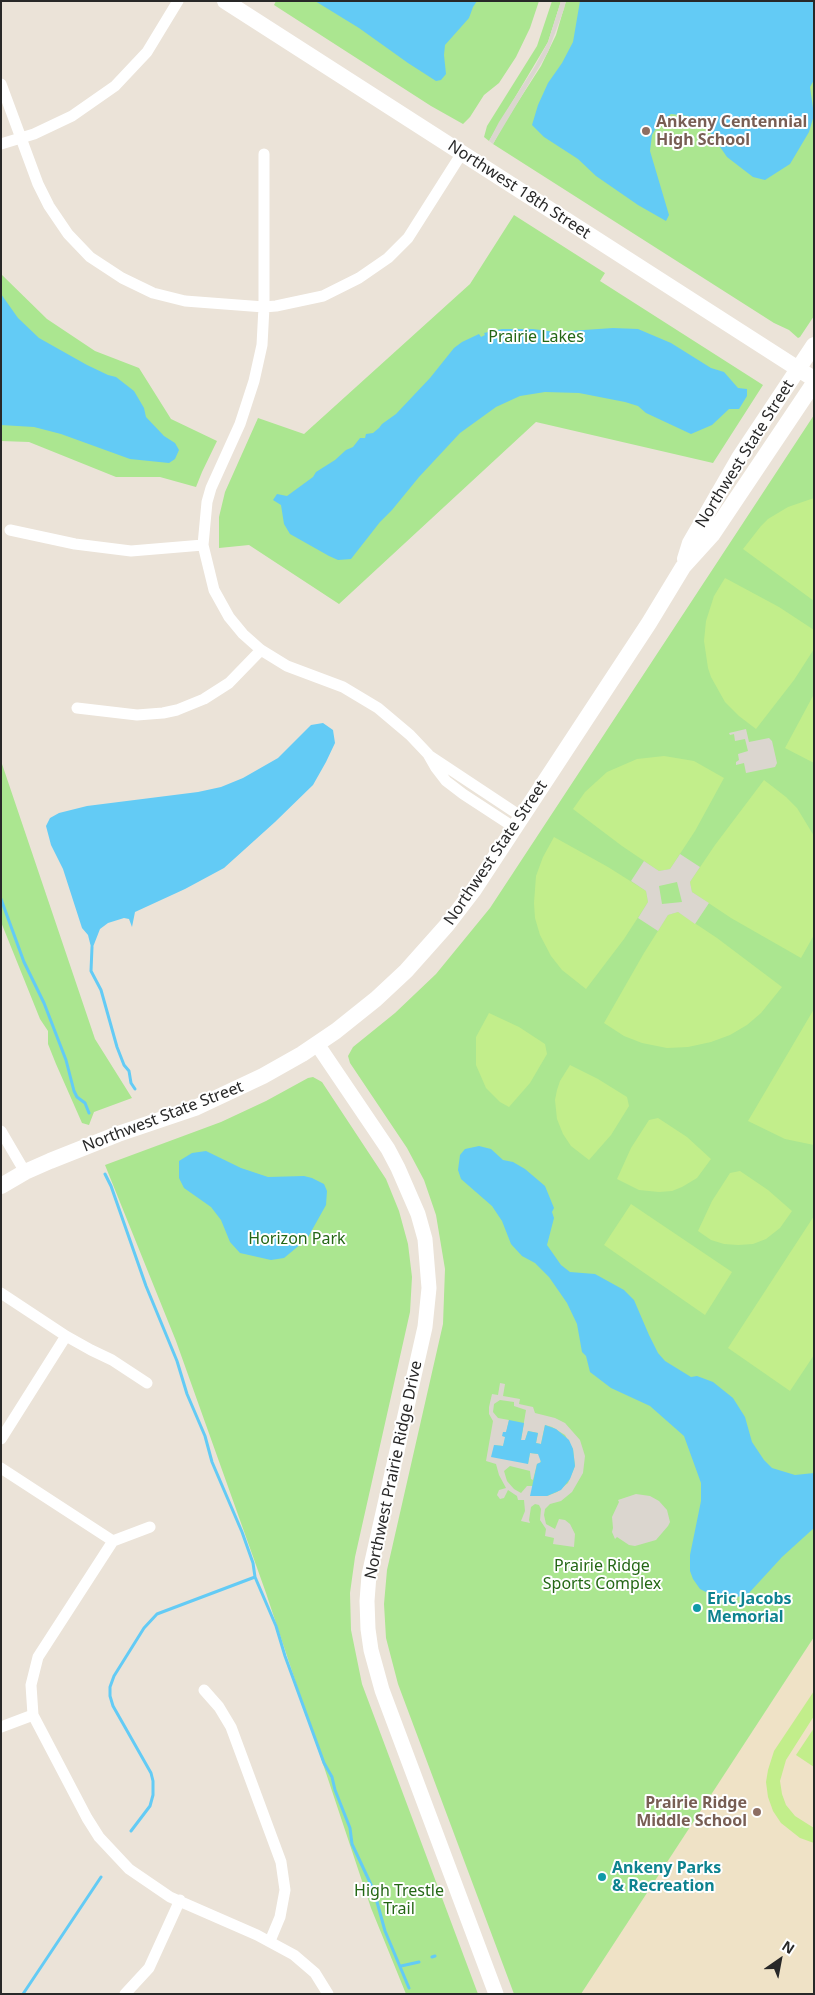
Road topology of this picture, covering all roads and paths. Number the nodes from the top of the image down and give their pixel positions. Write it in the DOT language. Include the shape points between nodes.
graph roads {
  1 [pos="178,1"];
  2 [pos="225,1"];
  3 [pos="1,84"];
  4 [pos="21,138"];
  5 [pos="1,144"];
  6 [pos="462,153"];
  7 [pos="264,154"];
  8 [pos="264,308"];
  9 [pos="814,344"];
  10 [pos="798,369"];
  11 [pos="814,379"];
  12 [pos="814,383"];
  13 [pos="10,530"];
  14 [pos="203,546"];
  15 [pos="683,567"];
  16 [pos="261,650"];
  17 [pos="77,708"];
  18 [pos="518,822"];
  19 [pos="317,1044"];
  20 [pos="1,1131"];
  21 [pos="25,1172"];
  22 [pos="1,1186"];
  23 [pos="1,1293"];
  24 [pos="66,1336"];
  25 [pos="147,1382"];
  26 [pos="1,1439"];
  27 [pos="1,1468"];
  28 [pos="150,1527"];
  29 [pos="113,1541"];
  30 [pos="204,1690"];
  31 [pos="32,1715"];
  32 [pos="1,1727"];
  33 [pos="180,1900"];
  34 [pos="270,1941"];
  35 [pos="125,1994"];
  36 [pos="328,1994"];
  37 [pos="496,1994"];
  1 -- 4 [label="street" via="147,52 115,86 72,116"];
  2 -- 6 [label="main road, Northwest 18th Street"];
  3 -- 4 [label="street"];
  4 -- 5 [label="street"];
  4 -- 8 [label="street" via="38,184 61,225 90,257 105,268 139,287 170,298"];
  6 -- 8 [label="street" via="414,230 388,258 359,278 323,296"];
  6 -- 10 [label="main road, Northwest 18th Street"];
  7 -- 8 [label="street"];
  8 -- 14 [label="street" via="262,345 254,381 240,424 211,488"];
  9 -- 10 [label="main road, Northwest State Street"];
  10 -- 11 [label="main road, Northwest 18th Street"];
  10 -- 15 [label="main road, Northwest State Street" via="729,475 690,543"];
  12 -- 15 [label="main road, Northwest State Street" via="712,535"];
  13 -- 14 [label="street" via="72,544 122,550"];
  14 -- 16 [label="street" via="209,573 222,604 239,629"];
  15 -- 18 [label="main road, Northwest State Street"];
  16 -- 17 [label="street" via="229,684 177,710 137,715"];
  16 -- 18 [label="street" via="283,664 332,682 362,698 394,720 428,754 446,781 463,794"];
  18 -- 19 [label="main road, Northwest State Street" via="467,900 421,955 368,1005"];
  19 -- 21 [label="main road, Northwest State Street" via="230,1093"];
  19 -- 37 [label="street, Northwest Prairie Ridge Drive" via="398,1168 418,1214 424,1240 429,1288 427,1313 369,1575 368,1629 382,1690"];
  20 -- 21 [label="street"];
  21 -- 22 [label="main road, Northwest State Street"];
  23 -- 24 [label="street"];
  24 -- 25 [label="street"];
  24 -- 26 [label="street"];
  27 -- 29 [label="street"];
  28 -- 29 [label="street"];
  29 -- 31 [label="street" via="38,1657 31,1686"];
  30 -- 34 [label="street" via="220,1706 231,1727 281,1862 285,1890 280,1916"];
  31 -- 32 [label="street"];
  31 -- 33 [label="street" via="99,1837 129,1869 170,1897"];
  33 -- 34 [label="street"];
  33 -- 35 [label="street" via="148,1968"];
  34 -- 36 [label="street" via="305,1963"];
}
